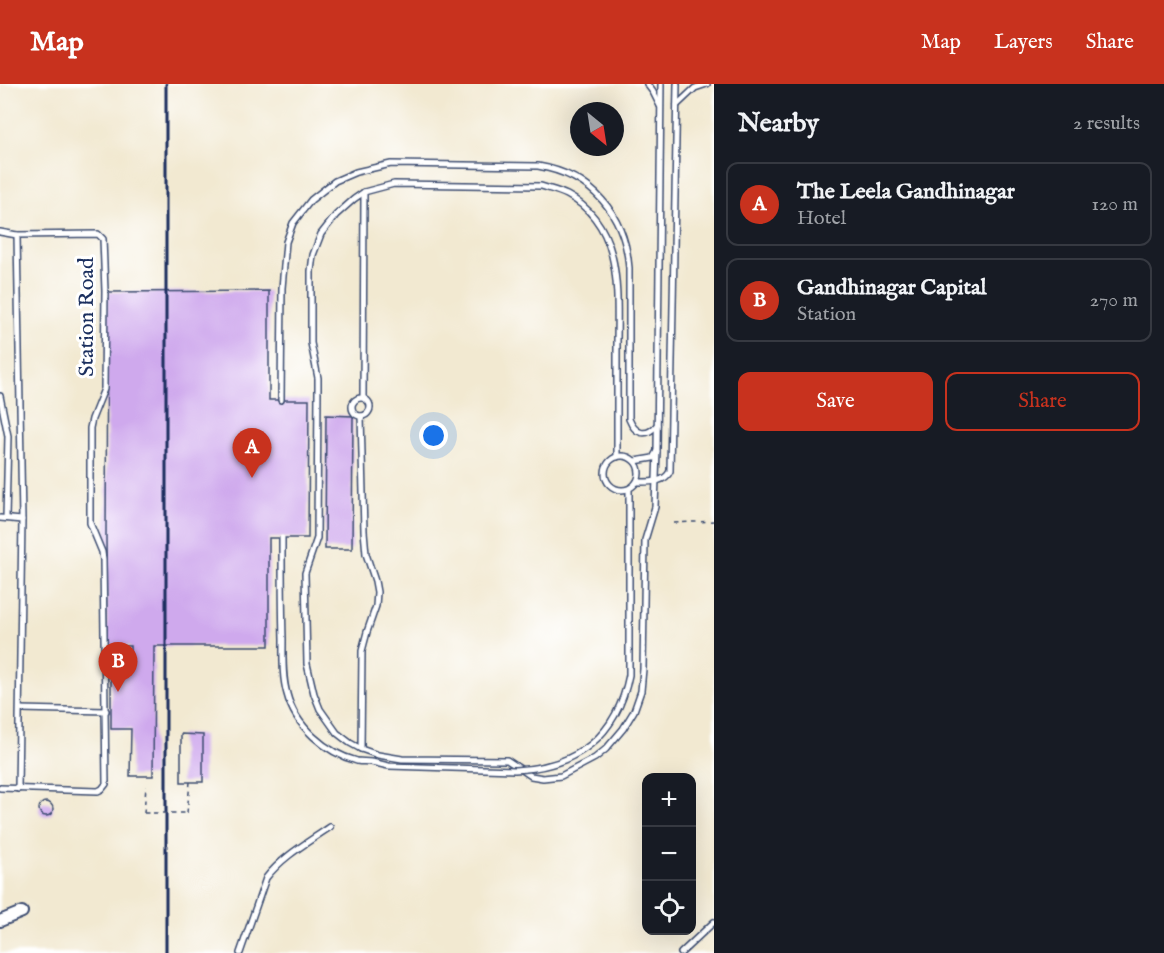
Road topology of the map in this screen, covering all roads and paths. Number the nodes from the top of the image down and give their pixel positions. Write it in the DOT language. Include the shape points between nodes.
graph roads {
  1 [pos="647,84"];
  2 [pos="661,84"];
  3 [pos="677,84"];
  4 [pos="707,84"];
  5 [pos="677,106"];
  6 [pos="661,107"];
  7 [pos="364,192"];
  8 [pos="0,232"];
  9 [pos="17,235"];
  10 [pos="0,396"];
  11 [pos="363,398"];
  12 [pos="281,400"];
  13 [pos="362,416"];
  14 [pos="657,424"];
  15 [pos="657,451"];
  16 [pos="616,457"];
  17 [pos="635,461"];
  18 [pos="656,481"];
  19 [pos="638,482"];
  20 [pos="629,490"];
  21 [pos="3,518"];
  22 [pos="22,520"];
  23 [pos="714,521"];
  24 [pos="674,523"];
  25 [pos="282,538"];
  26 [pos="20,709"];
  27 [pos="106,711"];
  28 [pos="361,749"];
  29 [pos="190,782"];
  30 [pos="146,786"];
  31 [pos="0,788"];
  32 [pos="18,789"];
  33 [pos="330,827"];
  34 [pos="22,912"];
  35 [pos="0,921"];
  36 [pos="714,922"];
  37 [pos="240,953"];
  38 [pos="681,953"];
  1 -- 6 [label="lane"];
  2 -- 6 [label="lane"];
  3 -- 5 [label="lane"];
  4 -- 5 [label="lane" via="695,88"];
  5 -- 18 [label="lane" via="670,471 669,476"];
  6 -- 14 [label="lane"];
  7 -- 11 [label="lane"];
  7 -- 16 [label="lane" via="394,184 541,186 568,195 592,215 609,244 616,275"];
  7 -- 28 [label="lane" via="336,215 321,234 313,255 311,343 318,378 317,538 305,573 307,664 314,694 337,733"];
  8 -- 9 [label="lane, Station Road"];
  9 -- 22 [label="lane"];
  9 -- 27 [label="lane, Station Road" via="98,234 103,242 104,389 90,428 90,523 103,560"];
  10 -- 21 [label="lane" via="8,436"];
  11 -- 13 [label="lane" via="370,406"];
  11 -- 13 [label="lane" via="353,406 356,414"];
  12 -- 14 [label="lane" via="286,242 293,223 311,200 335,180 391,164 538,166 564,172 595,191 622,232 629,268 628,413 630,423 639,432 650,431"];
  13 -- 28 [label="lane" via="364,531 377,592 362,651"];
  14 -- 15 [label="lane"];
  15 -- 17 [label="lane" via="653,458"];
  15 -- 18 [label="lane"];
  16 -- 17 [label="lane"];
  16 -- 20 [label="lane" via="606,467 606,478 617,490"];
  17 -- 19 [label="lane" via="640,471"];
  18 -- 19 [label="lane"];
  18 -- 28 [label="lane" via="655,507 645,540 641,691 634,711 606,749 561,776 543,778 531,776 507,760 402,759"];
  19 -- 20 [label="lane"];
  20 -- 25 [label="lane, bridge" via="626,688 620,705 596,740 564,761 533,769 389,766 347,758 319,742 303,726 286,693"];
  21 -- 22 [label="lane"];
  22 -- 26 [label="lane"];
  23 -- 24 [label="path"];
  26 -- 27 [label="lane"];
  26 -- 32 [label="lane"];
  27 -- 32 [label="lane" via="106,784 102,789"];
  29 -- 30 [label="path, bridge" via="188,813 144,813"];
  31 -- 32 [label="lane"];
  33 -- 37 [label="lane" via="284,859 266,878"];
  34 -- 35 [label="street"];
  36 -- 38 [label="lane"];
}
